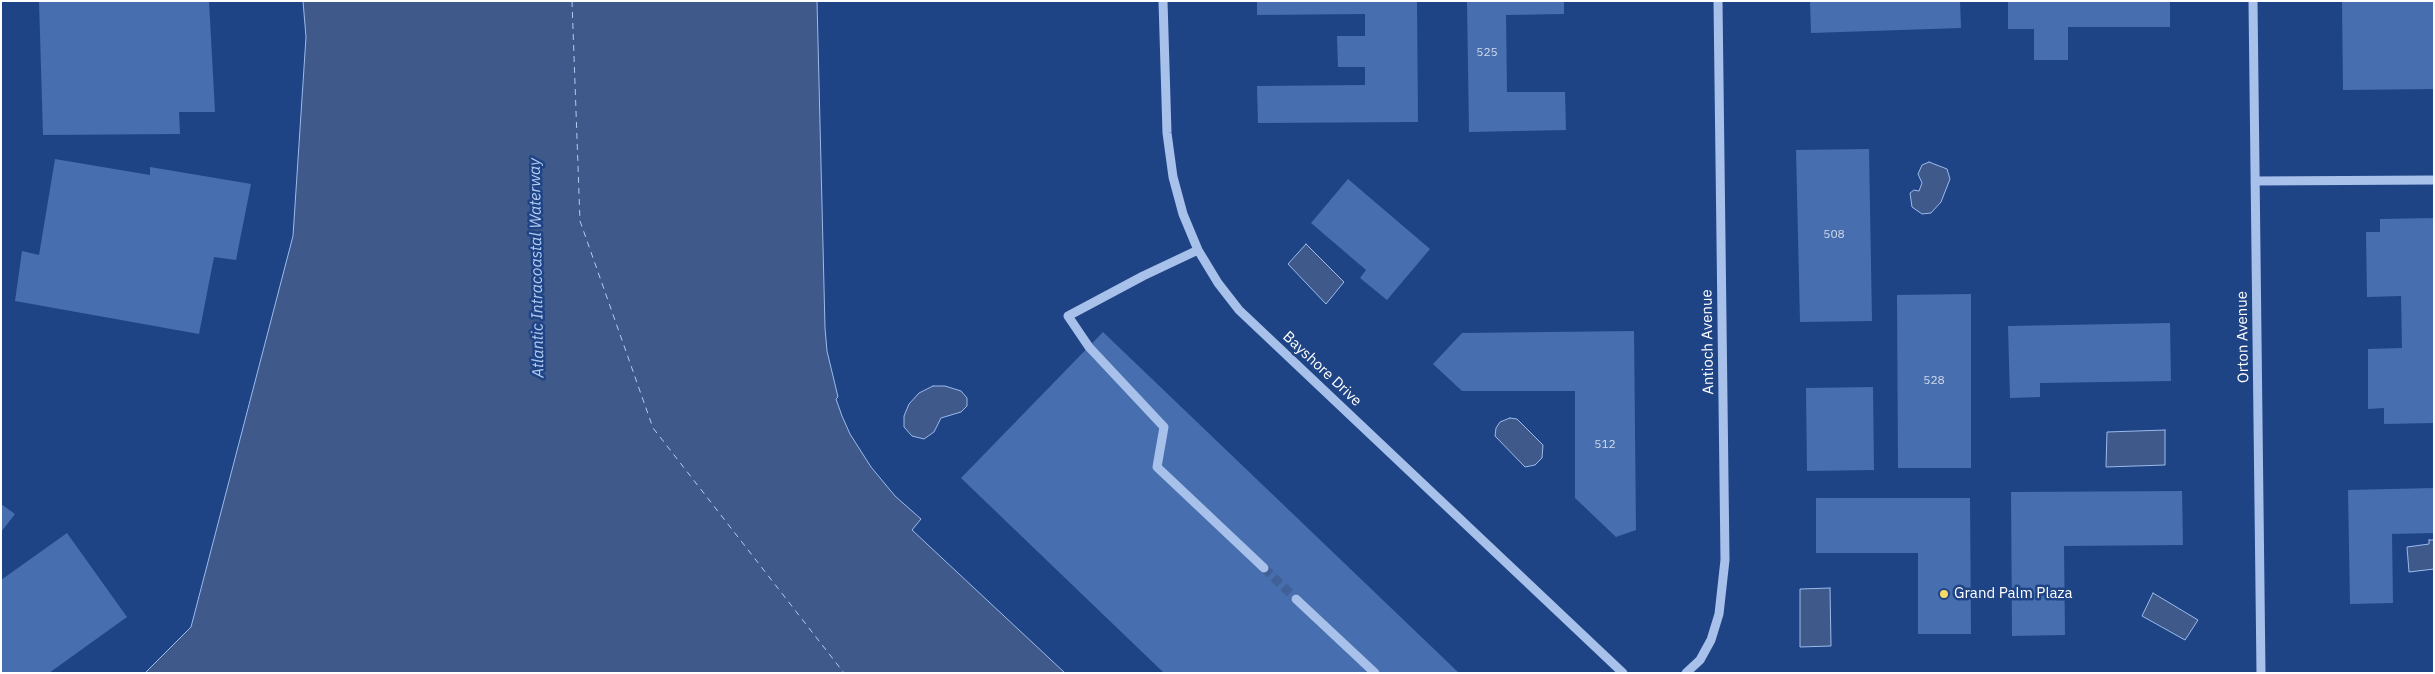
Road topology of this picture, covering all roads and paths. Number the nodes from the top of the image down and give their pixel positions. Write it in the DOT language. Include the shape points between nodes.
graph roads {
  1 [pos="1163,1"];
  2 [pos="1718,1"];
  3 [pos="2253,1"];
  4 [pos="2434,180"];
  5 [pos="2255,181"];
  6 [pos="1198,250"];
  7 [pos="1264,568"];
  8 [pos="1296,599"];
  9 [pos="1617,670"];
  10 [pos="1375,673"];
  11 [pos="1686,673"];
  12 [pos="2261,673"];
  1 -- 6 [label="street, Bayshore Drive" via="1167,133 1173,177 1183,214"];
  2 -- 11 [label="street, Antioch Avenue" via="1725,560 1719,614 1711,640 1700,660"];
  3 -- 5 [label="street, Orton Avenue"];
  4 -- 5 [label="street"];
  5 -- 12 [label="street, Orton Avenue"];
  6 -- 7 [label="street" via="1068,316 1089,347 1164,427 1157,467"];
  6 -- 9 [label="street, Bayshore Drive" via="1218,283 1240,310"];
  8 -- 10 [label="street"];
}
